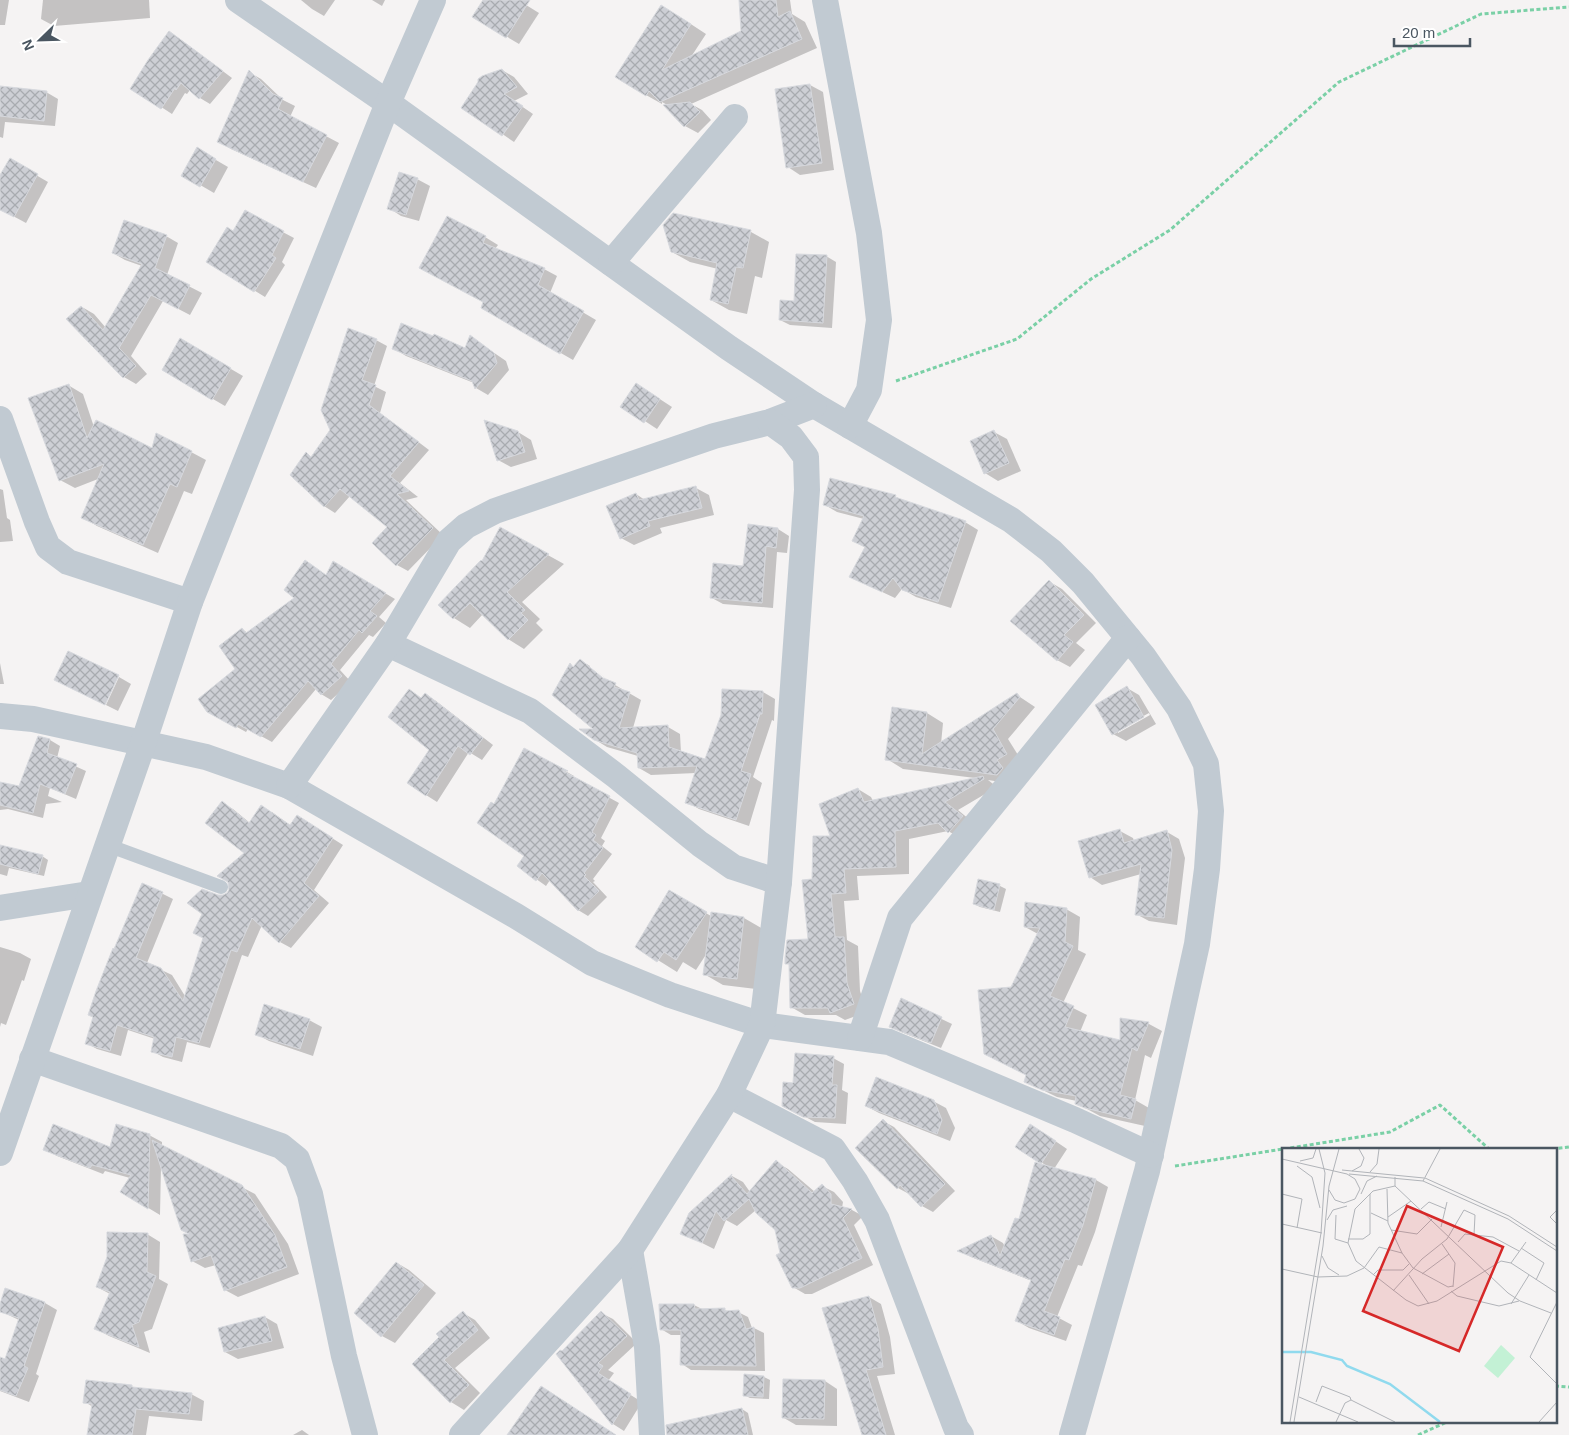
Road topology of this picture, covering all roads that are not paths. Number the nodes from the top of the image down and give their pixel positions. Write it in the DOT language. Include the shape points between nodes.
graph roads {
  1 [pos="238,0"];
  2 [pos="433,0"];
  3 [pos="825,0"];
  4 [pos="388,104"];
  5 [pos="735,117"];
  6 [pos="611,263"];
  7 [pos="814,405"];
  8 [pos="770,422"];
  9 [pos="850,426"];
  10 [pos="2,429"];
  11 [pos="190,602"];
  12 [pos="1128,638"];
  13 [pos="388,644"];
  14 [pos="0,716"];
  15 [pos="143,744"];
  16 [pos="289,786"];
  17 [pos="107,845"];
  18 [pos="778,882"];
  19 [pos="221,887"];
  20 [pos="89,894"];
  21 [pos="0,908"];
  22 [pos="762,1025"];
  23 [pos="860,1038"];
  24 [pos="32,1059"];
  25 [pos="729,1095"];
  26 [pos="0,1154"];
  27 [pos="1149,1163"];
  28 [pos="630,1250"];
  29 [pos="365,1435"];
  30 [pos="462,1435"];
  31 [pos="652,1435"];
  32 [pos="961,1435"];
  33 [pos="1072,1435"];
  1 -- 4 [label="street"];
  2 -- 4 [label="street"];
  3 -- 9 [label="street" via="869,233 880,320 869,390"];
  4 -- 6 [label="street"];
  4 -- 11 [label="street"];
  5 -- 6 [label="street"];
  6 -- 7 [label="street"];
  7 -- 8 [label="street"];
  7 -- 9 [label="street"];
  8 -- 13 [label="street" via="714,436 496,511 466,526 449,541"];
  8 -- 18 [label="street" via="791,438 806,457 807,481"];
  9 -- 12 [label="street" via="1011,520 1083,583"];
  10 -- 11 [label="street" via="48,546 68,562"];
  11 -- 15 [label="street"];
  12 -- 23 [label="street" via="900,918"];
  12 -- 27 [label="street" via="1179,708 1206,764 1211,811 1208,869 1196,944"];
  13 -- 16 [label="street"];
  13 -- 18 [label="street" via="530,711 733,867"];
  14 -- 15 [label="street" via="33,719"];
  15 -- 16 [label="street" via="206,757"];
  15 -- 17 [label="street"];
  16 -- 22 [label="street" via="592,963 670,995"];
  17 -- 19 [label="lane"];
  17 -- 20 [label="street"];
  18 -- 22 [label="street"];
  20 -- 21 [label="street"];
  20 -- 24 [label="street"];
  22 -- 23 [label="street"];
  22 -- 25 [label="street"];
  23 -- 27 [label="street" via="889,1042 1075,1120"];
  24 -- 26 [label="street"];
  24 -- 29 [label="street" via="281,1146 297,1159 310,1194 344,1356"];
  25 -- 28 [label="street"];
  25 -- 32 [label="street" via="833,1149 855,1181 877,1220"];
  27 -- 33 [label="street"];
  28 -- 30 [label="street"];
  28 -- 31 [label="street" via="647,1347"];
}
